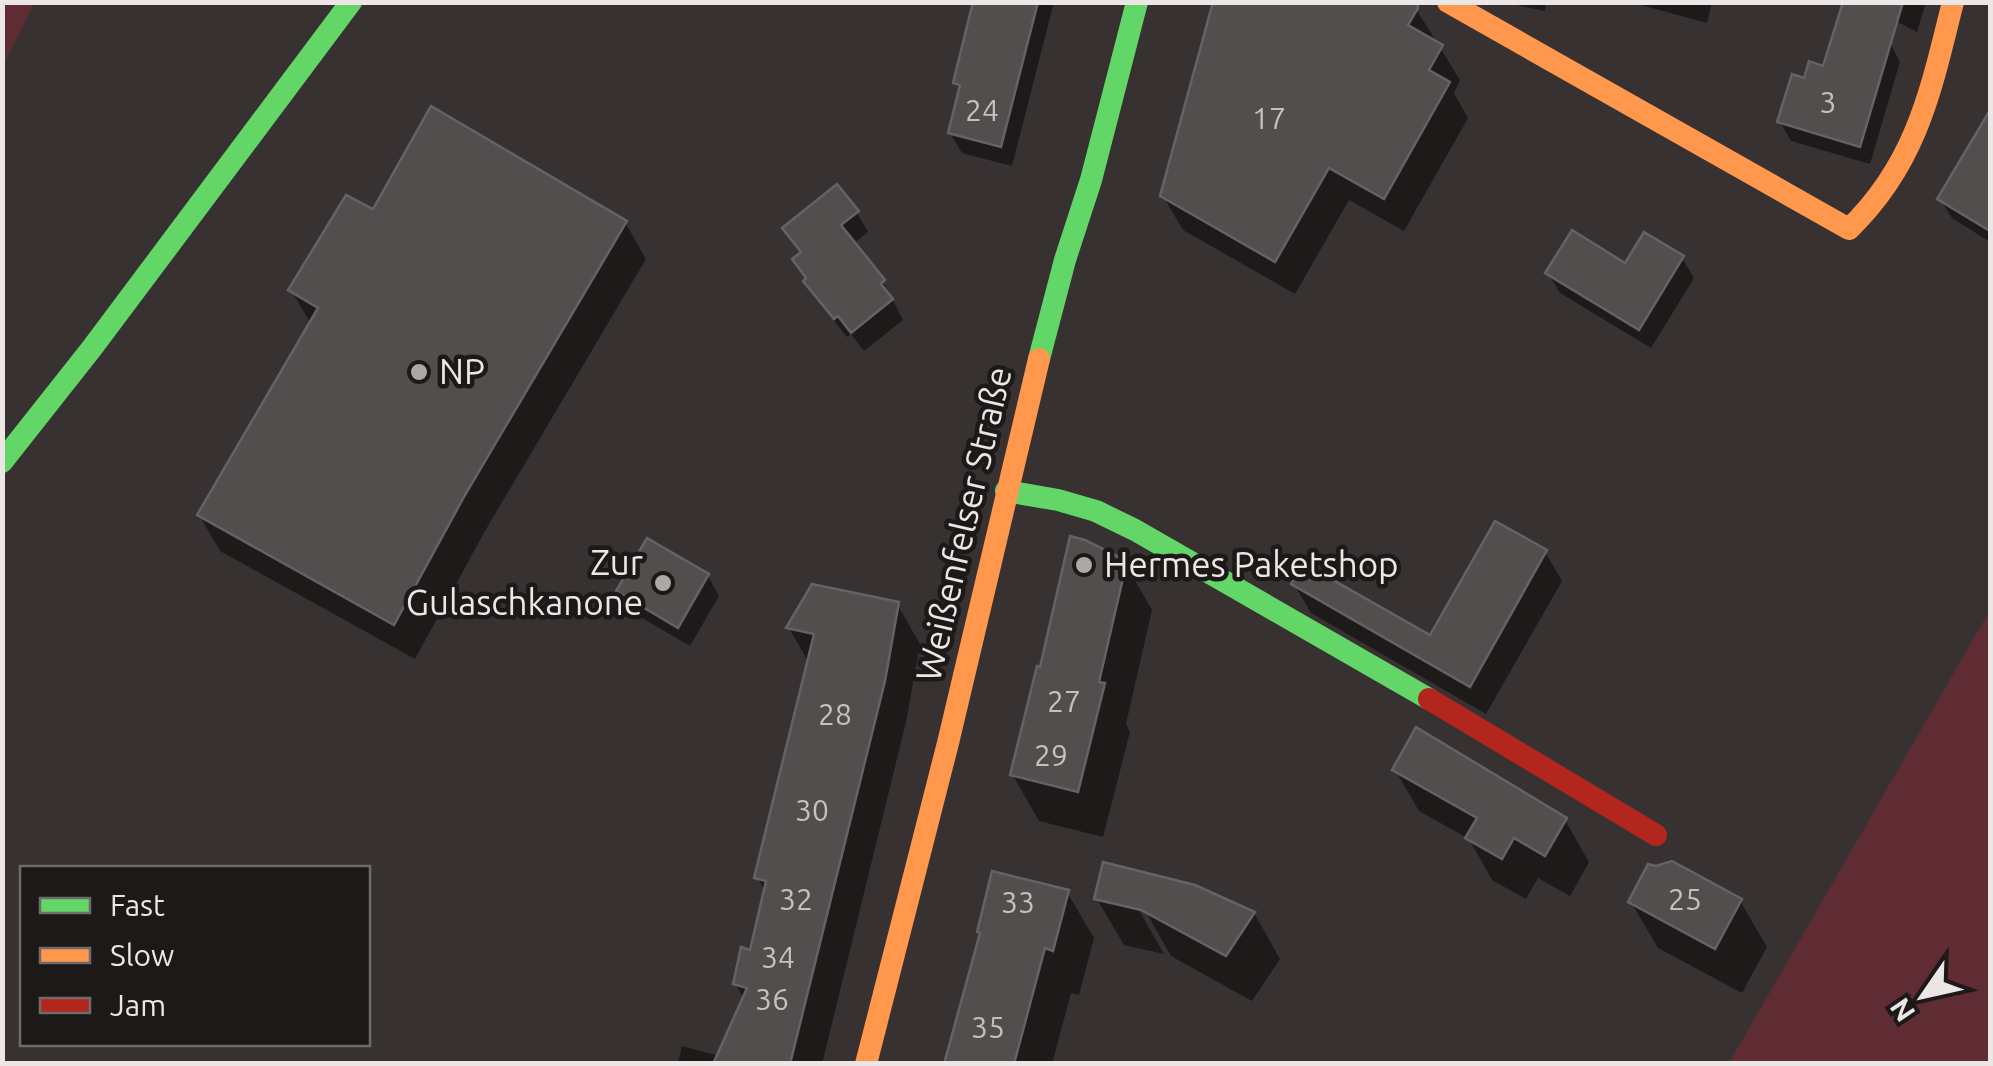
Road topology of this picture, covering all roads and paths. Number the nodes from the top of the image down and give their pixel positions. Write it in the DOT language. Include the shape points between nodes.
graph roads {
  1 [pos="351,2"];
  2 [pos="1137,2"];
  3 [pos="1448,2"];
  4 [pos="1954,2"];
  5 [pos="2,462"];
  6 [pos="1006,491"];
  7 [pos="1656,835"];
  8 [pos="866,1064"];
  1 -- 5 [label="street"];
  2 -- 6 [label="street, Weißenfelser Straße"];
  3 -- 4 [label="street" via="1849,230 1895,171 1921,120"];
  6 -- 7 [label="street" via="1096,511 1135,530"];
  6 -- 8 [label="street, Weißenfelser Straße"];
}
